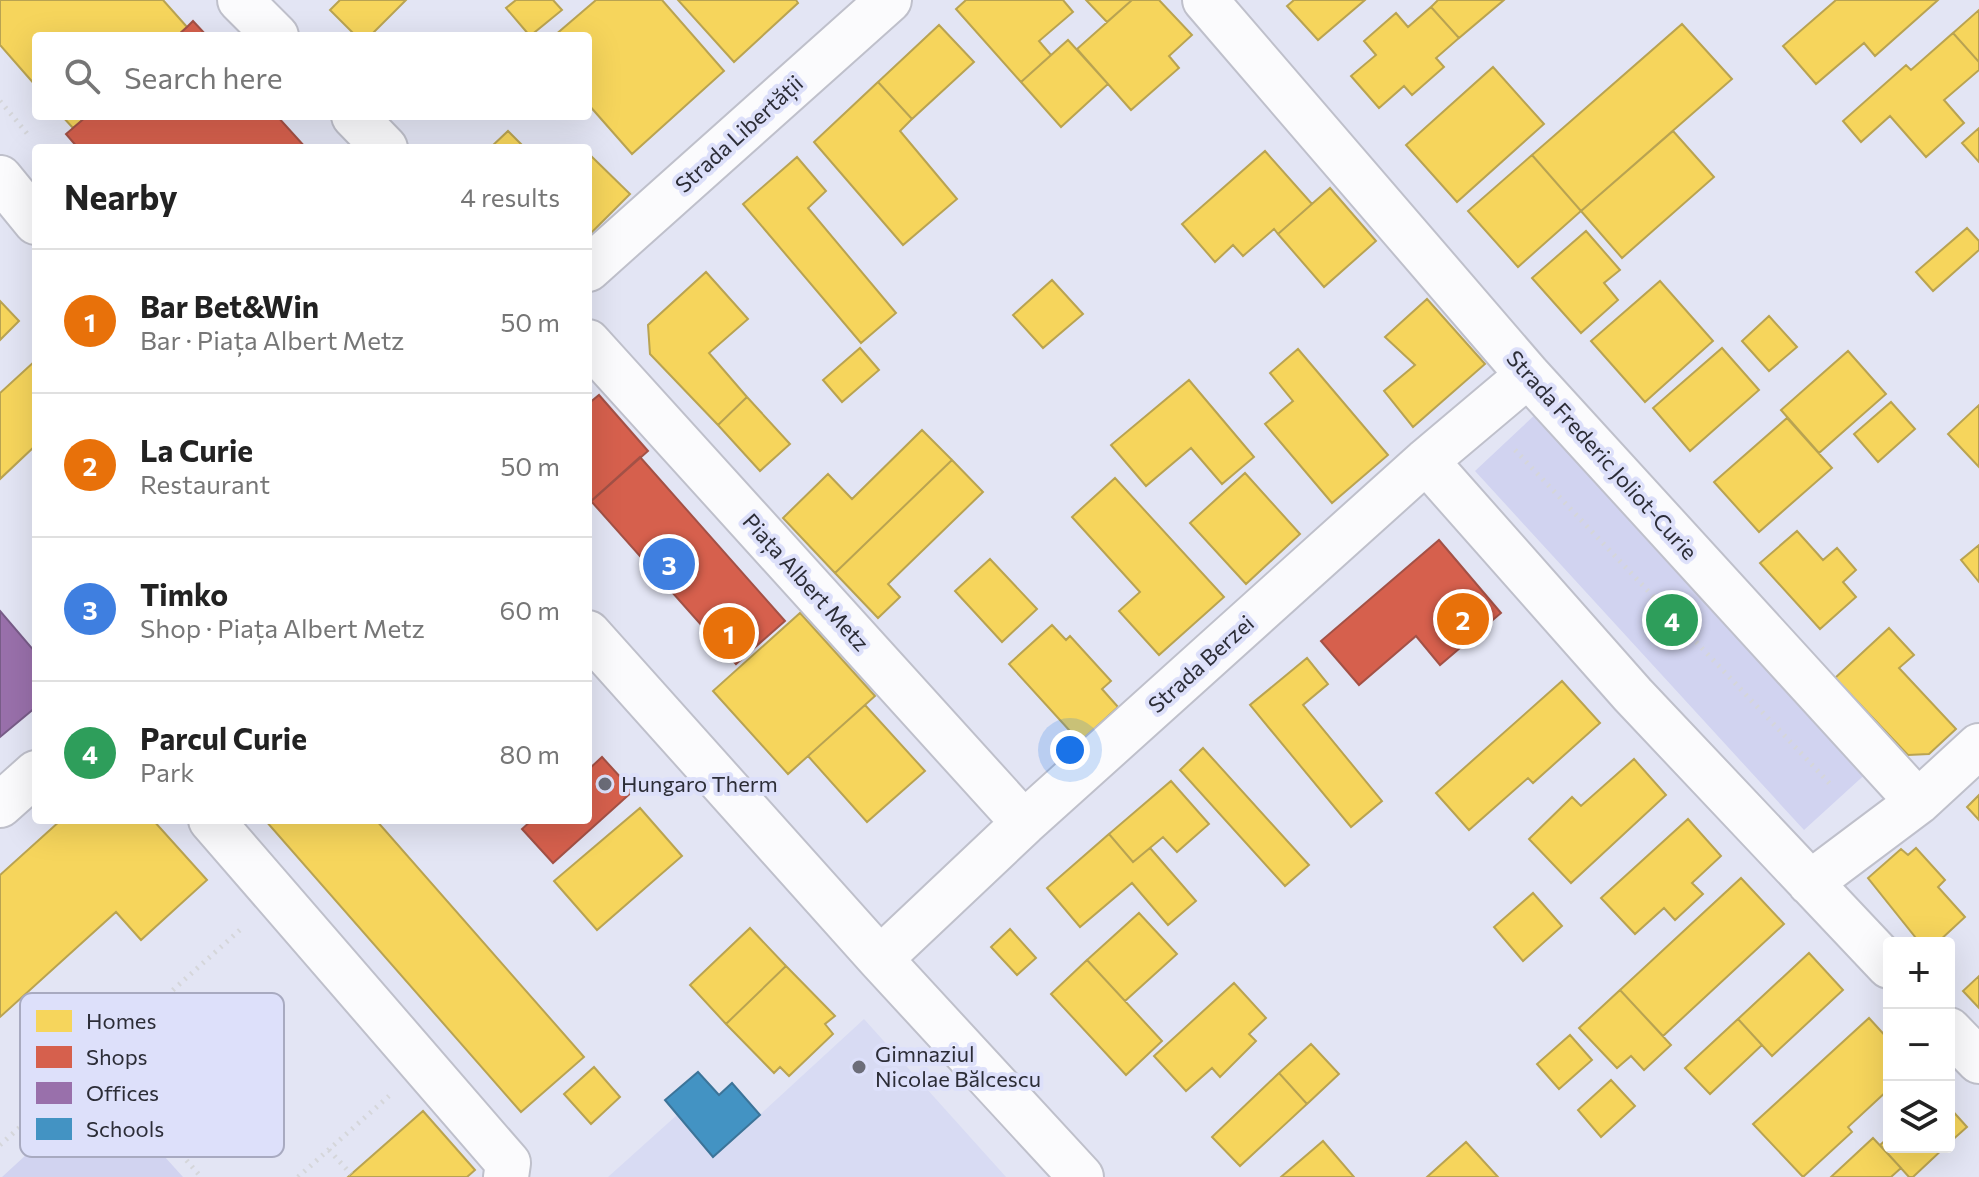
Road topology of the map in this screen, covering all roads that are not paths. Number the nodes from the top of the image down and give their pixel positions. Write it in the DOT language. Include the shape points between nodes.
graph roads {
  1 [pos="240,0"];
  2 [pos="889,0"];
  3 [pos="1205,0"];
  4 [pos="272,32"];
  5 [pos="358,120"];
  6 [pos="381,144"];
  7 [pos="0,178"];
  8 [pos="32,217"];
  9 [pos="592,265"];
  10 [pos="592,346"];
  11 [pos="1528,375"];
  12 [pos="1426,461"];
  13 [pos="592,637"];
  14 [pos="1979,746"];
  15 [pos="32,777"];
  16 [pos="1918,802"];
  17 [pos="0,805"];
  18 [pos="1024,823"];
  19 [pos="214,824"];
  20 [pos="1810,883"];
  21 [pos="880,959"];
  22 [pos="1883,960"];
  23 [pos="1955,1036"];
  24 [pos="1979,1061"];
  25 [pos="506,1177"];
  26 [pos="1081,1177"];
  1 -- 4 [label="street"];
  2 -- 9 [label="street, Strada Libertății"];
  3 -- 11 [label="street, Strada Frederic Joliot-Curie"];
  5 -- 6 [label="street"];
  7 -- 8 [label="street"];
  10 -- 18 [label="street, Piața Albert Metz"];
  11 -- 12 [label="street, Strada Berzei"];
  11 -- 16 [label="street, Strada Frederic Joliot-Curie"];
  12 -- 18 [label="street, Strada Berzei"];
  12 -- 20 [label="street" via="1633,695"];
  13 -- 21 [label="street"];
  14 -- 16 [label="street"];
  15 -- 17 [label="street"];
  16 -- 20 [label="street"];
  18 -- 21 [label="street, Strada Berzei"];
  19 -- 25 [label="street" via="508,1163"];
  20 -- 22 [label="street"];
  21 -- 26 [label="street"];
  23 -- 24 [label="street"];
}
